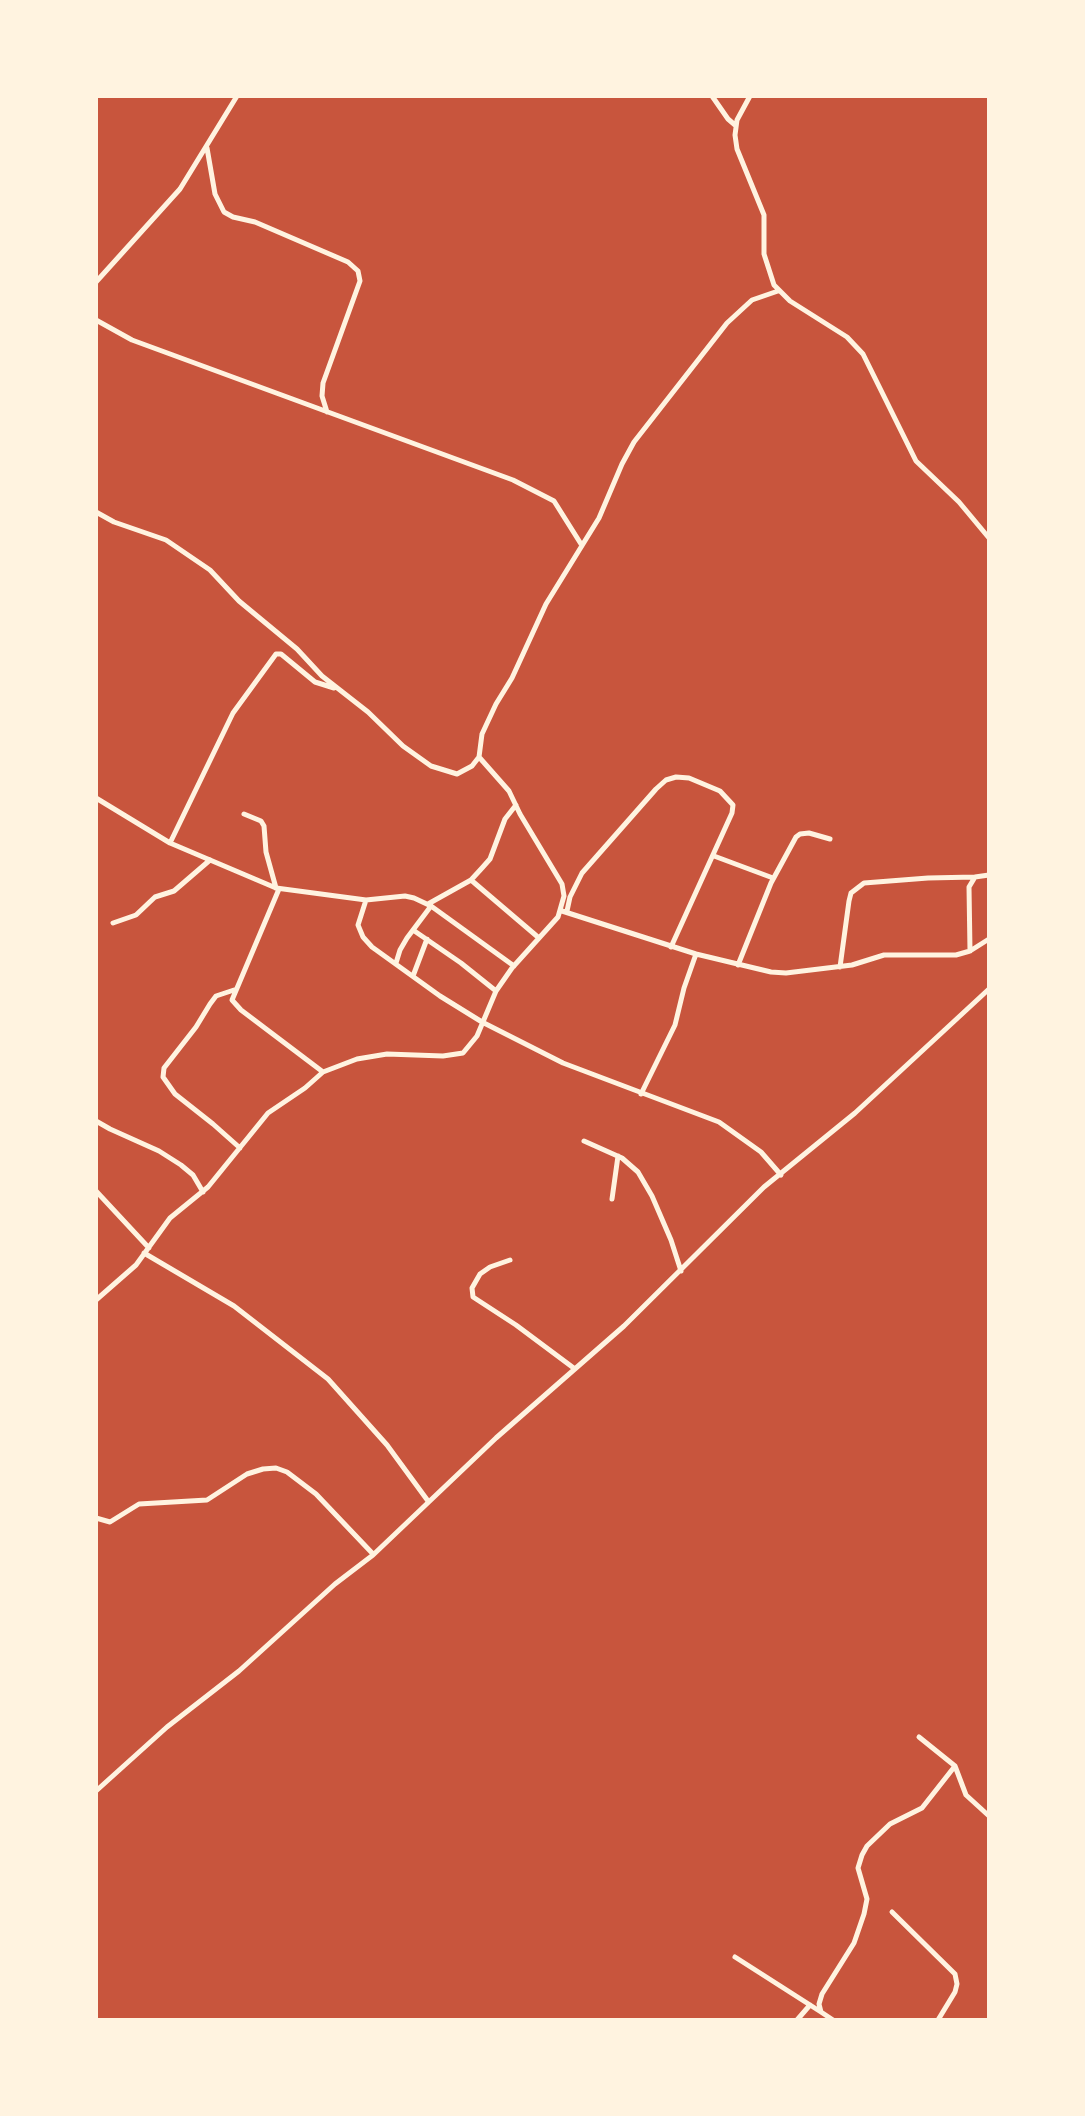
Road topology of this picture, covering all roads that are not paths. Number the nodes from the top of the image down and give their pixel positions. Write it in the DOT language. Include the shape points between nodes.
graph roads {
  1 [pos="237,96"];
  2 [pos="712,96"];
  3 [pos="750,96"];
  4 [pos="735,125"];
  5 [pos="207,148"];
  6 [pos="96,282"];
  7 [pos="778,291"];
  8 [pos="96,320"];
  9 [pos="327,411"];
  10 [pos="96,512"];
  11 [pos="989,538"];
  12 [pos="582,544"];
  13 [pos="337,688"];
  14 [pos="479,757"];
  15 [pos="96,798"];
  16 [pos="516,806"];
  17 [pos="244,814"];
  18 [pos="830,839"];
  19 [pos="170,843"];
  20 [pos="713,856"];
  21 [pos="210,860"];
  22 [pos="989,874"];
  23 [pos="975,877"];
  24 [pos="773,878"];
  25 [pos="471,880"];
  26 [pos="277,888"];
  27 [pos="366,900"];
  28 [pos="429,905"];
  29 [pos="564,911"];
  30 [pos="113,923"];
  31 [pos="413,930"];
  32 [pos="539,938"];
  33 [pos="426,939"];
  34 [pos="989,939"];
  35 [pos="671,947"];
  36 [pos="970,950"];
  37 [pos="695,954"];
  38 [pos="396,963"];
  39 [pos="738,965"];
  40 [pos="514,966"];
  41 [pos="840,967"];
  42 [pos="413,976"];
  43 [pos="989,989"];
  44 [pos="234,990"];
  45 [pos="496,991"];
  46 [pos="482,1022"];
  47 [pos="323,1072"];
  48 [pos="641,1094"];
  49 [pos="96,1121"];
  50 [pos="584,1141"];
  51 [pos="240,1148"];
  52 [pos="618,1156"];
  53 [pos="780,1175"];
  54 [pos="96,1191"];
  55 [pos="203,1192"];
  56 [pos="612,1199"];
  57 [pos="147,1251"];
  58 [pos="510,1260"];
  59 [pos="681,1271"];
  60 [pos="96,1290"];
  61 [pos="104,1295"];
  62 [pos="96,1300"];
  63 [pos="575,1369"];
  64 [pos="428,1501"];
  65 [pos="96,1518"];
  66 [pos="373,1554"];
  67 [pos="919,1737"];
  68 [pos="955,1766"];
  69 [pos="96,1791"];
  70 [pos="989,1816"];
  71 [pos="892,1912"];
  72 [pos="735,1957"];
  73 [pos="810,2005"];
  74 [pos="821,2012"];
  75 [pos="797,2020"];
  76 [pos="833,2020"];
  77 [pos="938,2020"];
  1 -- 5 [label="street"];
  2 -- 4 [label="street"];
  3 -- 4 [label="street"];
  4 -- 7 [label="street" via="737,149 764,215 765,258"];
  5 -- 6 [label="street" via="172,200"];
  5 -- 9 [label="street" via="215,194 224,212 348,262 358,271 360,281 323,383"];
  7 -- 11 [label="street" via="847,337 863,354 916,461"];
  7 -- 12 [label="street" via="752,300 708,346 634,442"];
  8 -- 9 [label="street" via="132,340"];
  9 -- 12 [label="street" via="513,480 554,501"];
  10 -- 13 [label="street" via="166,540 211,570"];
  12 -- 14 [label="street" via="546,604 487,722"];
  13 -- 14 [label="street" via="431,766 457,774"];
  13 -- 19 [label="street" via="315,682 276,654 233,713"];
  14 -- 16 [label="street" via="500,779"];
  15 -- 19 [label="street"];
  16 -- 25 [label="street" via="505,819 490,859"];
  16 -- 29 [label="street" via="562,884"];
  17 -- 26 [label="street" via="264,826"];
  18 -- 24 [label="street" via="800,834"];
  19 -- 21 [label="street"];
  20 -- 24 [label="street"];
  20 -- 29 [label="street" via="733,805 720,791 689,778 666,780 582,873"];
  20 -- 35 [label="street"];
  21 -- 26 [label="street"];
  21 -- 30 [label="street" via="178,888 152,899 136,915"];
  22 -- 23 [label="street"];
  23 -- 36 [label="street" via="969,887"];
  23 -- 41 [label="street" via="864,883 849,901"];
  24 -- 39 [label="street"];
  25 -- 28 [label="street"];
  25 -- 32 [label="street"];
  26 -- 27 [label="street"];
  26 -- 44 [label="street"];
  27 -- 28 [label="street" via="405,896"];
  27 -- 38 [label="street" via="358,925 363,937"];
  28 -- 31 [label="street"];
  28 -- 40 [label="street"];
  29 -- 32 [label="street"];
  29 -- 35 [label="street"];
  31 -- 33 [label="street"];
  31 -- 38 [label="street"];
  32 -- 40 [label="street"];
  33 -- 42 [label="street"];
  33 -- 45 [label="street"];
  34 -- 36 [label="street"];
  35 -- 37 [label="street"];
  36 -- 41 [label="street" via="948,956 884,955"];
  37 -- 39 [label="street"];
  37 -- 48 [label="street" via="675,1025"];
  38 -- 42 [label="street"];
  39 -- 41 [label="street" via="786,973"];
  40 -- 45 [label="street"];
  42 -- 46 [label="street"];
  43 -- 53 [label="street" via="881,1090"];
  44 -- 47 [label="street" via="232,1000 241,1010"];
  44 -- 51 [label="street" via="216,996 164,1068 163,1077 175,1094"];
  45 -- 46 [label="street"];
  46 -- 47 [label="street" via="463,1053 387,1054"];
  46 -- 48 [label="street" via="563,1063"];
  47 -- 51 [label="street" via="268,1113"];
  48 -- 53 [label="street" via="719,1122 761,1152"];
  49 -- 55 [label="street" via="181,1165"];
  50 -- 52 [label="street"];
  51 -- 55 [label="street"];
  52 -- 56 [label="street"];
  52 -- 59 [label="street" via="631,1164 646,1185"];
  53 -- 59 [label="street"];
  54 -- 57 [label="street"];
  55 -- 57 [label="street" via="170,1218"];
  57 -- 61 [label="street"];
  57 -- 64 [label="street" via="234,1306 328,1379 387,1445"];
  58 -- 63 [label="street" via="480,1274 472,1288 473,1297"];
  59 -- 63 [label="street"];
  60 -- 61 [label="street"];
  61 -- 62 [label="street"];
  63 -- 64 [label="street"];
  64 -- 66 [label="street"];
  65 -- 66 [label="street" via="110,1522 139,1504 208,1500 247,1474 276,1468 316,1494"];
  66 -- 69 [label="street"];
  67 -- 68 [label="street"];
  68 -- 70 [label="street" via="966,1795"];
  68 -- 74 [label="street" via="922,1808 890,1824 862,1855 858,1868 867,1899 864,1914 854,1943 822,1994"];
  71 -- 77 [label="street" via="955,1974 955,1992"];
  72 -- 73 [label="street"];
  73 -- 74 [label="street"];
  73 -- 75 [label="street"];
  74 -- 76 [label="street"];
}
